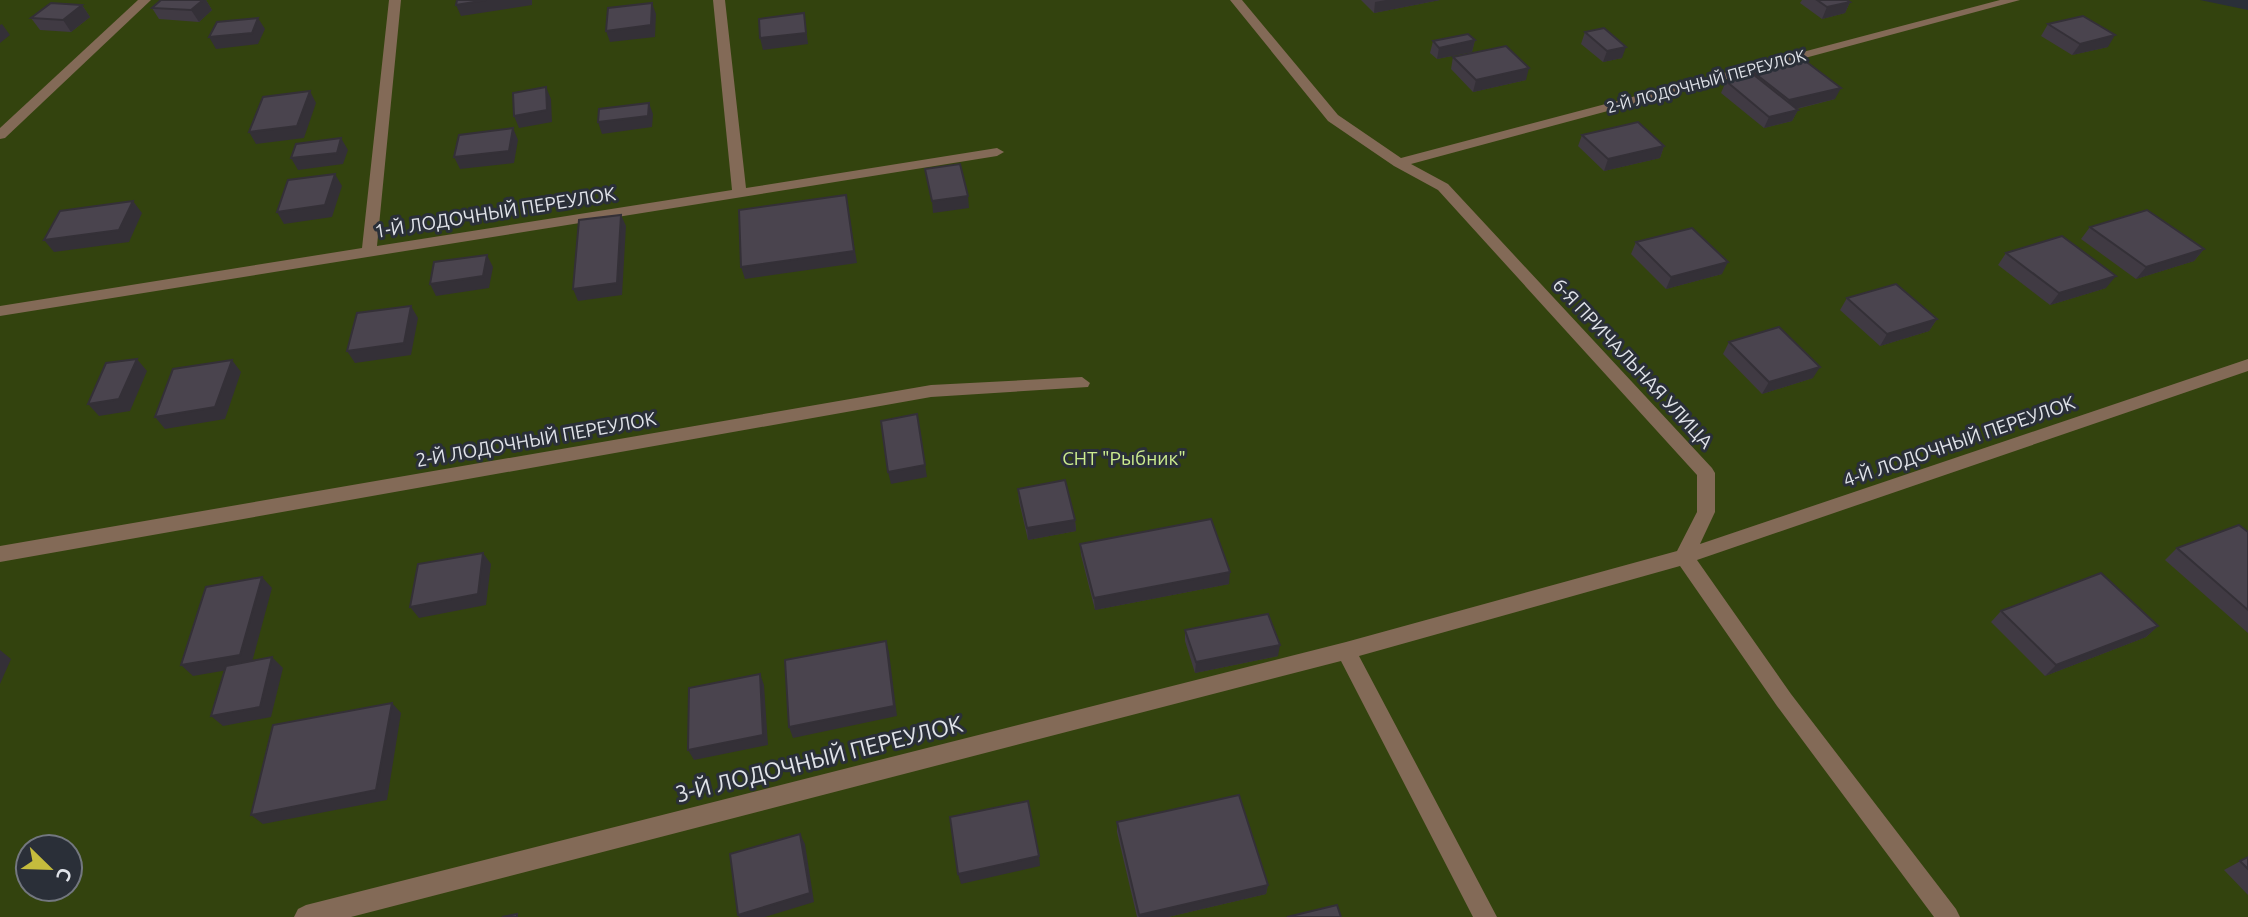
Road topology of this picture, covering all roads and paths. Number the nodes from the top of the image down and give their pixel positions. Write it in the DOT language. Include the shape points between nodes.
graph roads {
  1 [pos="145,0"];
  2 [pos="395,0"];
  3 [pos="719,0"];
  4 [pos="1236,0"];
  5 [pos="2014,0"];
  6 [pos="0,135"];
  7 [pos="997,152"];
  8 [pos="1399,163"];
  9 [pos="738,192"];
  10 [pos="369,252"];
  11 [pos="0,311"];
  12 [pos="2248,365"];
  13 [pos="1082,383"];
  14 [pos="0,554"];
  15 [pos="1684,557"];
  16 [pos="1346,651"];
  17 [pos="306,917"];
  18 [pos="1485,917"];
  19 [pos="1948,917"];
  1 -- 6 [label="street"];
  2 -- 10 [label="street"];
  3 -- 9 [label="street"];
  4 -- 8 [label="street, 6-Я ПРИЧАЛЬНАЯ УЛИЦА" via="1333,118"];
  5 -- 8 [label="street, 2-Й ЛОДОЧНЫЙ ПЕРЕУЛОК"];
  7 -- 9 [label="street, 1-Й ЛОДОЧНЫЙ ПЕРЕУЛОК"];
  8 -- 15 [label="street, 6-Я ПРИЧАЛЬНАЯ УЛИЦА" via="1443,187 1706,474 1706,512"];
  9 -- 10 [label="street, 1-Й ЛОДОЧНЫЙ ПЕРЕУЛОК"];
  10 -- 11 [label="street, 1-Й ЛОДОЧНЫЙ ПЕРЕУЛОК"];
  12 -- 15 [label="street, 4-Й ЛОДОЧНЫЙ ПЕРЕУЛОК"];
  13 -- 14 [label="street, 2-Й ЛОДОЧНЫЙ ПЕРЕУЛОК" via="931,391"];
  15 -- 16 [label="street, 4-Й ЛОДОЧНЫЙ ПЕРЕУЛОК"];
  15 -- 19 [label="street" via="1784,700"];
  16 -- 17 [label="street, 3-Й ЛОДОЧНЫЙ ПЕРЕУЛОК"];
  16 -- 18 [label="street"];
}
